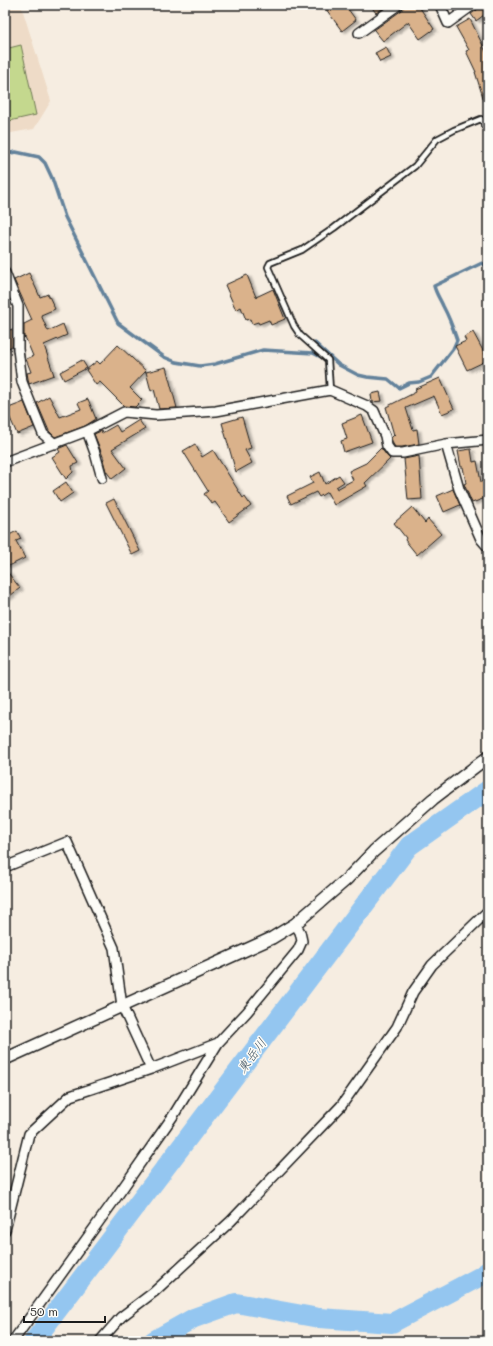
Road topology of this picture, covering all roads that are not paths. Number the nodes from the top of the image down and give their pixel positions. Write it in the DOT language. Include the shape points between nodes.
graph roads {
  1 [pos="398,5"];
  2 [pos="440,5"];
  3 [pos="473,5"];
  4 [pos="359,34"];
  5 [pos="487,124"];
  6 [pos="5,273"];
  7 [pos="330,390"];
  8 [pos="87,431"];
  9 [pos="488,440"];
  10 [pos="55,444"];
  11 [pos="446,444"];
  12 [pos="5,462"];
  13 [pos="102,478"];
  14 [pos="488,547"];
  15 [pos="488,757"];
  16 [pos="5,867"];
  17 [pos="488,911"];
  18 [pos="295,924"];
  19 [pos="122,1006"];
  20 [pos="218,1043"];
  21 [pos="5,1059"];
  22 [pos="151,1068"];
  23 [pos="5,1230"];
  24 [pos="13,1341"];
  25 [pos="100,1341"];
  1 -- 4 [label="street"];
  2 -- 3 [label="street" via="448,22"];
  5 -- 7 [label="lane" via="480,120 437,139 415,166 371,201 302,250 270,263 268,267 294,326 300,335 328,360"];
  6 -- 10 [label="street" via="18,306 18,349 22,382 43,434"];
  7 -- 8 [label="street" via="216,411 156,415 124,412"];
  7 -- 11 [label="street" via="374,411 386,436 386,446 392,453"];
  8 -- 10 [label="street"];
  8 -- 13 [label="street"];
  9 -- 11 [label="street"];
  10 -- 12 [label="street"];
  11 -- 14 [label="street" via="459,489 481,540"];
  15 -- 18 [label="street" via="432,799"];
  16 -- 19 [label="street" via="67,842 114,948"];
  17 -- 25 [label="street" via="432,965 413,992 397,1027 341,1106 232,1221 154,1292 121,1317"];
  18 -- 19 [label="street" via="272,938"];
  18 -- 20 [label="street" via="302,942 298,950"];
  19 -- 21 [label="street"];
  19 -- 22 [label="street"];
  20 -- 22 [label="street"];
  20 -- 24 [label="street" via="173,1116"];
  22 -- 23 [label="street" via="70,1096 29,1134"];
}
